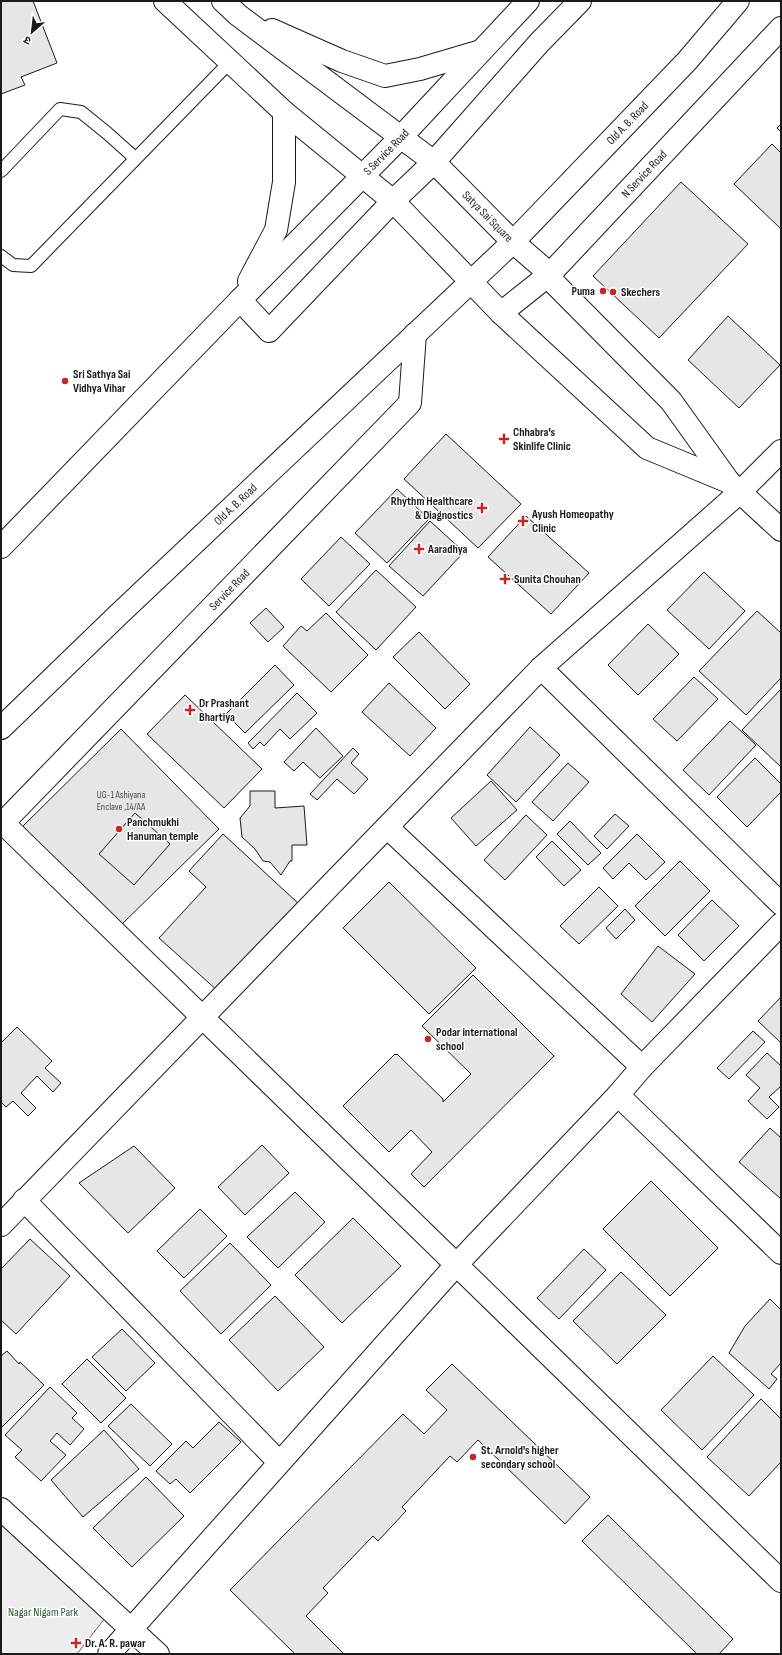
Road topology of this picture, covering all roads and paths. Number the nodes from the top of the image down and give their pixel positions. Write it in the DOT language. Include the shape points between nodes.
graph roads {
  1 [pos="165,1"];
  2 [pos="528,1"];
  3 [pos="580,1"];
  4 [pos="738,1"];
  5 [pos="230,8"];
  6 [pos="781,28"];
  7 [pos="482,51"];
  8 [pos="230,62"];
  9 [pos="284,112"];
  10 [pos="401,137"];
  11 [pos="135,158"];
  12 [pos="434,162"];
  13 [pos="1,171"];
  14 [pos="362,176"];
  15 [pos="393,201"];
  16 [pos="513,242"];
  17 [pos="1,256"];
  18 [pos="550,274"];
  19 [pos="472,282"];
  20 [pos="240,300"];
  21 [pos="501,313"];
  22 [pos="415,334"];
  23 [pos="781,451"];
  24 [pos="735,487"];
  25 [pos="781,530"];
  26 [pos="1,547"];
  27 [pos="541,668"];
  28 [pos="1,728"];
  29 [pos="2,823"];
  30 [pos="388,827"];
  31 [pos="781,904"];
  32 [pos="781,924"];
  33 [pos="202,1018"];
  34 [pos="642,1067"];
  35 [pos="618,1095"];
  36 [pos="24,1200"];
  37 [pos="1,1225"];
  38 [pos="781,1253"];
  39 [pos="456,1265"];
  40 [pos="279,1462"];
  41 [pos="1,1509"];
  42 [pos="781,1581"];
  43 [pos="132,1629"];
  44 [pos="109,1654"];
  45 [pos="158,1654"];
  1 -- 8 [label="street"];
  2 -- 7 [label="street, S Service Road"];
  3 -- 12 [label="street" via="539,43"];
  4 -- 16 [label="street, Old A. B. Road" via="687,60"];
  5 -- 7 [label="street" via="342,60 385,76 420,70"];
  5 -- 10 [label="street, Satya Sai Square"];
  6 -- 18 [label="street, N Service Road"];
  7 -- 10 [label="street, S Service Road"];
  8 -- 9 [label="street"];
  8 -- 11 [label="lane"];
  9 -- 14 [label="street"];
  9 -- 20 [label="street" via="284,182 276,230"];
  10 -- 12 [label="street, Satya Sai Square"];
  10 -- 14 [label="street, S Service Road"];
  11 -- 13 [label="lane" via="81,112 60,109"];
  11 -- 17 [label="lane" via="31,266 13,265"];
  12 -- 15 [label="street"];
  12 -- 16 [label="street, Satya Sai Square"];
  14 -- 15 [label="street"];
  14 -- 20 [label="street, S Service Road"];
  15 -- 19 [label="street"];
  15 -- 20 [label="street" via="269,331"];
  16 -- 18 [label="street"];
  16 -- 19 [label="street, Satya Sai Square"];
  18 -- 21 [label="street, N Service Road"];
  18 -- 24 [label="street" via="553,282 671,401"];
  19 -- 21 [label="street"];
  19 -- 22 [label="street, Old A. B. Road"];
  20 -- 26 [label="street"];
  21 -- 24 [label="street" via="647,448"];
  22 -- 28 [label="street, Old A. B. Road"];
  22 -- 29 [label="street, Service Road" via="410,403"];
  23 -- 24 [label="street"];
  24 -- 25 [label="street"];
  24 -- 27 [label="street"];
  27 -- 30 [label="street"];
  27 -- 31 [label="street"];
  29 -- 33 [label="street"];
  30 -- 33 [label="street"];
  30 -- 34 [label="street"];
  32 -- 34 [label="street"];
  33 -- 36 [label="street"];
  33 -- 39 [label="street"];
  34 -- 35 [label="street"];
  35 -- 38 [label="street"];
  35 -- 39 [label="street"];
  36 -- 37 [label="street"];
  36 -- 40 [label="street"];
  39 -- 40 [label="street"];
  39 -- 42 [label="street"];
  40 -- 43 [label="street"];
  41 -- 43 [label="street"];
  43 -- 44 [label="street"];
  43 -- 45 [label="street"];
}
